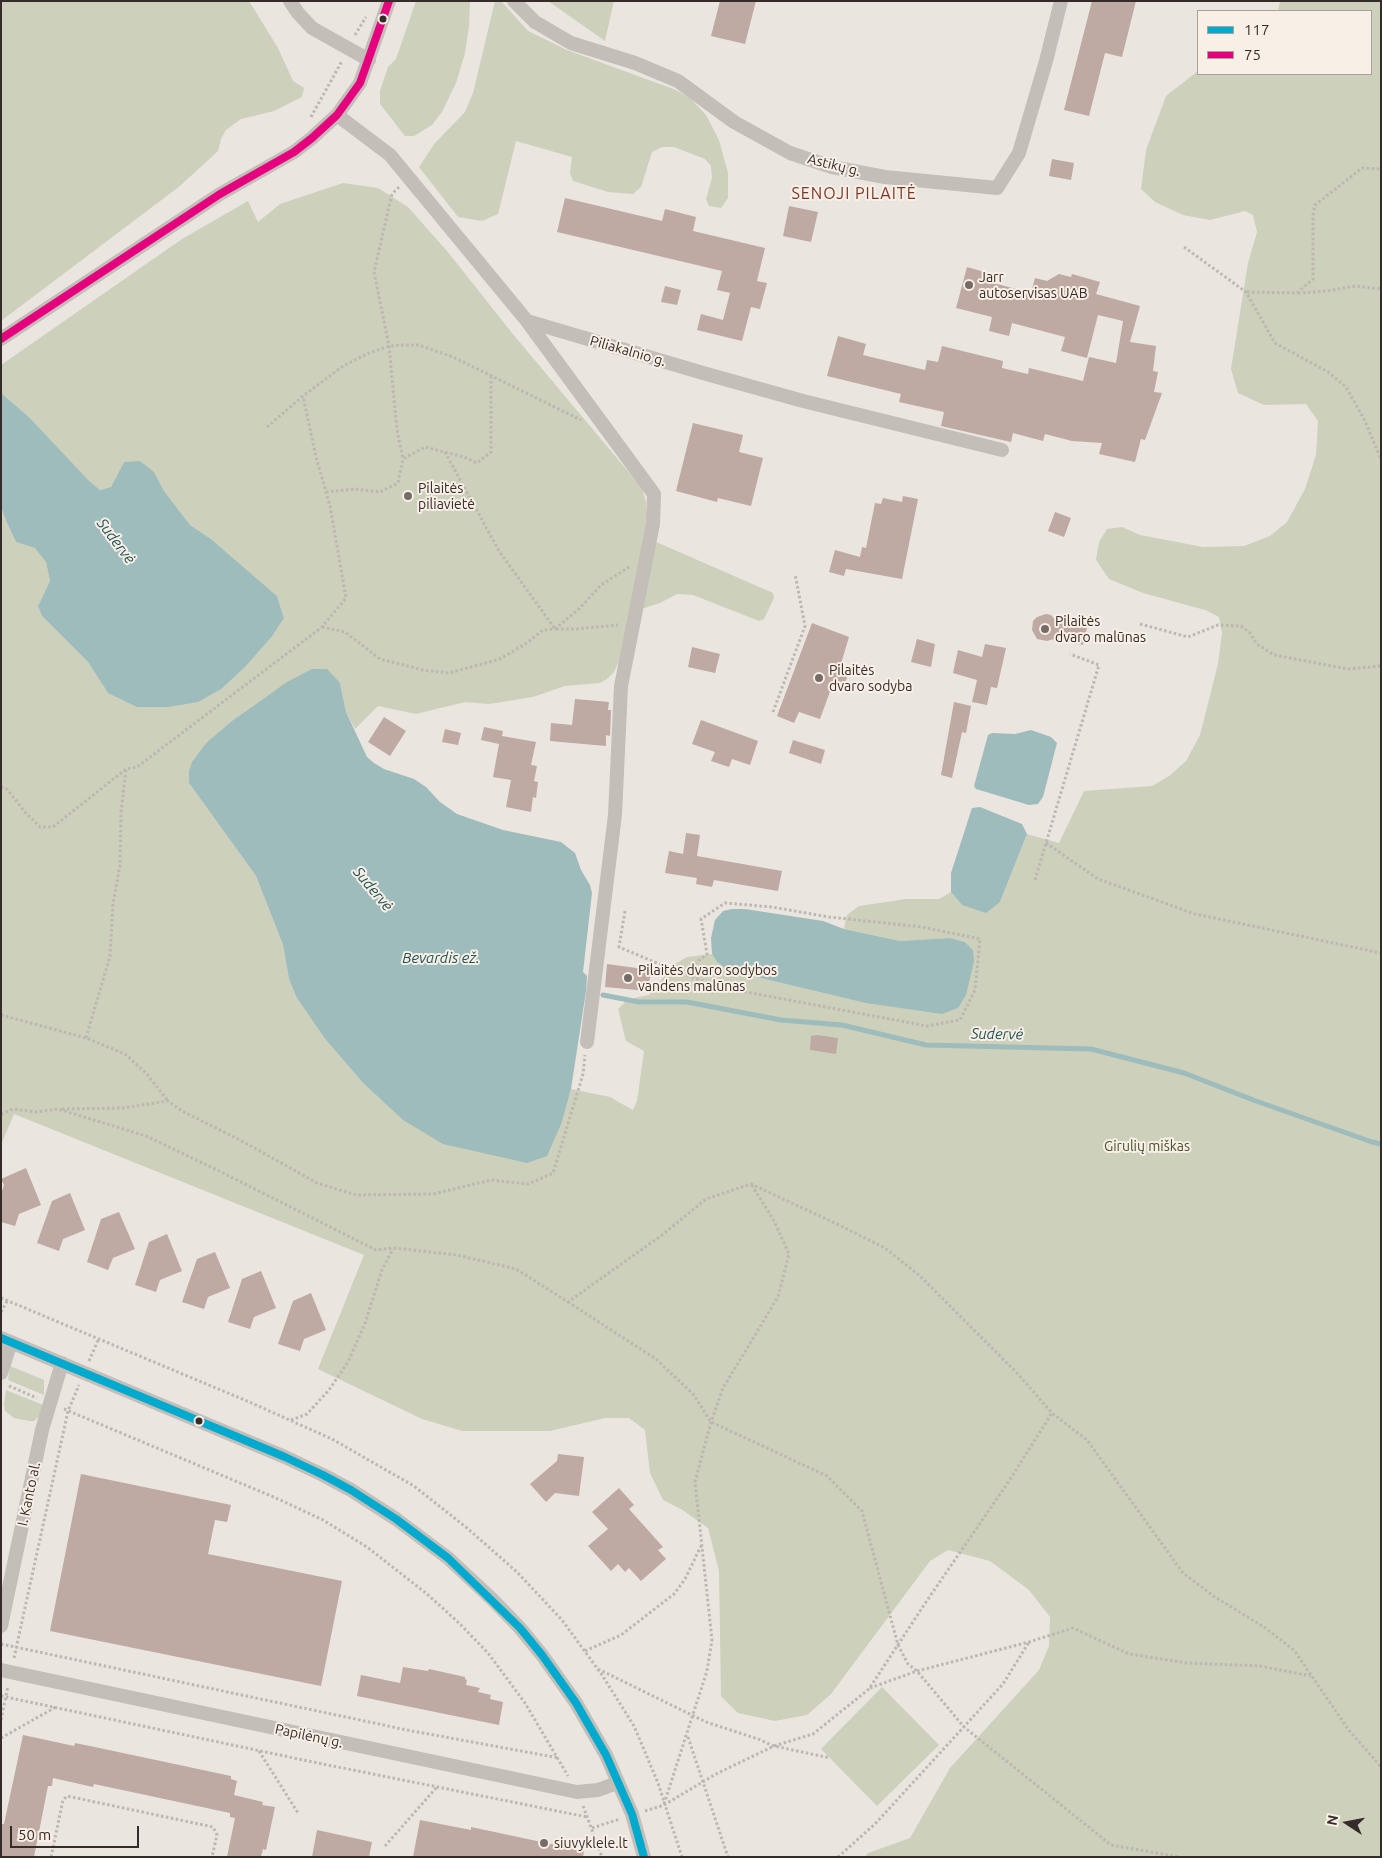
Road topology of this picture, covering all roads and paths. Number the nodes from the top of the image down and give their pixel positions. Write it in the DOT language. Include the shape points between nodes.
graph roads {
  1 [pos="290,1"];
  2 [pos="389,1"];
  3 [pos="514,1"];
  4 [pos="1061,1"];
  5 [pos="370,10"];
  6 [pos="348,48"];
  7 [pos="369,60"];
  8 [pos="337,115"];
  9 [pos="312,138"];
  10 [pos="1381,169"];
  11 [pos="408,178"];
  12 [pos="1184,247"];
  13 [pos="1381,289"];
  14 [pos="1246,292"];
  15 [pos="1297,293"];
  16 [pos="527,322"];
  17 [pos="1,339"];
  18 [pos="389,346"];
  19 [pos="491,377"];
  20 [pos="303,396"];
  21 [pos="585,422"];
  22 [pos="267,427"];
  23 [pos="1002,450"];
  24 [pos="445,452"];
  25 [pos="403,459"];
  26 [pos="1381,459"];
  27 [pos="326,492"];
  28 [pos="646,558"];
  29 [pos="795,574"];
  30 [pos="633,624"];
  31 [pos="1140,624"];
  32 [pos="322,627"];
  33 [pos="555,629"];
  34 [pos="1070,654"];
  35 [pos="1381,666"];
  36 [pos="773,712"];
  37 [pos="126,769"];
  38 [pos="1,787"];
  39 [pos="1046,843"];
  40 [pos="1035,880"];
  41 [pos="625,911"];
  42 [pos="1381,953"];
  43 [pos="683,973"];
  44 [pos="1,1015"];
  45 [pos="86,1038"];
  46 [pos="587,1042"];
  47 [pos="583,1074"];
  48 [pos="168,1101"];
  49 [pos="58,1110"];
  50 [pos="1,1114"];
  51 [pos="751,1184"];
  52 [pos="394,1248"];
  53 [pos="7,1301"];
  54 [pos="568,1302"];
  55 [pos="1,1312"];
  56 [pos="99,1338"];
  57 [pos="6,1340"];
  58 [pos="62,1363"];
  59 [pos="84,1372"];
  60 [pos="1,1373"];
  61 [pos="1,1383"];
  62 [pos="50,1404"];
  63 [pos="68,1411"];
  64 [pos="1052,1413"];
  65 [pos="290,1420"];
  66 [pos="711,1422"];
  67 [pos="701,1545"];
  68 [pos="1,1626"];
  69 [pos="1029,1642"];
  70 [pos="1,1644"];
  71 [pos="898,1645"];
  72 [pos="17,1647"];
  73 [pos="585,1651"];
  74 [pos="597,1668"];
  75 [pos="6,1671"];
  76 [pos="917,1672"];
  77 [pos="1311,1676"];
  78 [pos="869,1688"];
  79 [pos="1,1696"];
  80 [pos="6,1696"];
  81 [pos="56,1707"];
  82 [pos="694,1716"];
  83 [pos="1,1720"];
  84 [pos="964,1727"];
  85 [pos="687,1735"];
  86 [pos="1,1738"];
  87 [pos="774,1746"];
  88 [pos="259,1750"];
  89 [pos="559,1758"];
  90 [pos="830,1758"];
  91 [pos="1381,1767"];
  92 [pos="702,1782"];
  93 [pos="618,1783"];
  94 [pos="437,1787"];
  95 [pos="577,1792"];
  96 [pos="298,1813"];
  97 [pos="587,1817"];
  98 [pos="385,1846"];
  99 [pos="51,1857"];
  100 [pos="212,1857"];
  101 [pos="602,1857"];
  102 [pos="644,1857"];
  103 [pos="728,1857"];
  104 [pos="838,1857"];
  105 [pos="1180,1857"];
  1 -- 6 [label="street" via="312,28"];
  2 -- 7 [label="street"];
  3 -- 4 [label="street, Astikų g." via="535,22 571,43 678,81 734,122 790,154 832,167 885,177 997,188 1019,153"];
  5 -- 6 [label="path"];
  6 -- 7 [label="street"];
  6 -- 9 [label="path" via="312,116 303,126"];
  7 -- 8 [label="street" via="360,83"];
  8 -- 9 [label="street"];
  8 -- 11 [label="street" via="390,155"];
  9 -- 17 [label="street" via="294,152 220,194"];
  10 -- 15 [label="path" via="1362,168 1315,205 1313,279"];
  11 -- 16 [label="street"];
  11 -- 18 [label="path" via="392,194 374,272"];
  12 -- 14 [label="path"];
  13 -- 15 [label="path" via="1356,286"];
  14 -- 15 [label="path"];
  14 -- 26 [label="path" via="1275,342 1346,386"];
  16 -- 23 [label="street, Piliakalnio g." via="803,400"];
  16 -- 28 [label="street" via="654,494 653,524"];
  18 -- 19 [label="path" via="419,345"];
  18 -- 20 [label="path" via="343,366"];
  18 -- 25 [label="path"];
  19 -- 21 [label="path"];
  19 -- 24 [label="path" via="491,452 477,463"];
  20 -- 22 [label="path"];
  20 -- 27 [label="path"];
  24 -- 25 [label="path" via="425,447"];
  24 -- 33 [label="path" via="499,551"];
  25 -- 27 [label="path" via="398,483 380,492 354,489"];
  27 -- 32 [label="path" via="346,598"];
  28 -- 30 [label="street"];
  28 -- 33 [label="path" via="601,585"];
  29 -- 36 [label="path" via="805,626"];
  30 -- 33 [label="path"];
  30 -- 46 [label="street" via="621,686 615,815"];
  31 -- 35 [label="path" via="1188,638 1218,624 1241,626 1257,644 1274,655 1348,669"];
  32 -- 33 [label="path" via="344,632 380,660 449,673 500,659 543,630"];
  32 -- 37 [label="path" via="137,767"];
  34 -- 39 [label="path" via="1099,665"];
  37 -- 38 [label="path" via="53,827 40,827 7,789"];
  37 -- 45 [label="path" via="110,956"];
  39 -- 40 [label="path"];
  39 -- 42 [label="path" via="1098,879 1195,914"];
  41 -- 43 [label="path" via="619,948"];
  43 -- 43 [label="path" via="719,987 926,1026 960,1020 975,990 980,940 922,927 725,903 701,919 706,954"];
  44 -- 45 [label="path"];
  45 -- 48 [label="path" via="125,1054 146,1072"];
  47 -- 48 [label="path" via="553,1172 528,1184 491,1180 432,1194 356,1195 317,1183"];
  48 -- 49 [label="path" via="123,1108"];
  49 -- 50 [label="path" via="13,1109"];
  49 -- 52 [label="path" via="146,1136 376,1250"];
  51 -- 54 [label="path" via="706,1199"];
  51 -- 64 [label="path" via="885,1248 960,1314"];
  51 -- 66 [label="path" via="773,1219 789,1254 778,1297 723,1388"];
  52 -- 54 [label="path" via="457,1255 516,1268"];
  52 -- 65 [label="path" via="382,1270 348,1362 307,1414"];
  53 -- 55 [label="path"];
  54 -- 66 [label="path" via="656,1359 693,1394"];
  56 -- 59 [label="path"];
  57 -- 58 [label="street"];
  57 -- 60 [label="street"];
  58 -- 59 [label="street"];
  58 -- 62 [label="street, I. Kanto al."];
  59 -- 63 [label="path"];
  59 -- 93 [label="street" via="323,1475 396,1519 448,1558 542,1655 576,1702"];
  61 -- 62 [label="path"];
  62 -- 63 [label="path"];
  62 -- 68 [label="street, I. Kanto al."];
  63 -- 72 [label="path"];
  63 -- 89 [label="path" via="276,1498 323,1520 367,1547 427,1594 488,1653 525,1703"];
  64 -- 71 [label="path"];
  64 -- 77 [label="path" via="1087,1440 1183,1573 1287,1644"];
  66 -- 67 [label="path" via="695,1482"];
  66 -- 71 [label="path" via="827,1476 862,1511"];
  67 -- 73 [label="path" via="674,1594 620,1635"];
  67 -- 82 [label="path" via="712,1640"];
  69 -- 76 [label="path"];
  69 -- 77 [label="path" via="1073,1628 1129,1654 1186,1663 1260,1666"];
  69 -- 84 [label="path" via="1003,1684"];
  70 -- 72 [label="path"];
  71 -- 76 [label="path" via="908,1664"];
  71 -- 78 [label="path"];
  72 -- 75 [label="path"];
  72 -- 89 [label="path" via="407,1730"];
  74 -- 82 [label="path"];
  75 -- 80 [label="path"];
  75 -- 95 [label="street, Papilėnų g."];
  76 -- 78 [label="path"];
  76 -- 84 [label="path"];
  77 -- 91 [label="path" via="1348,1729"];
  78 -- 87 [label="path" via="813,1734"];
  79 -- 80 [label="path"];
  80 -- 81 [label="path"];
  80 -- 83 [label="path"];
  81 -- 86 [label="path"];
  81 -- 88 [label="path"];
  82 -- 85 [label="path"];
  82 -- 87 [label="path"];
  84 -- 104 [label="path" via="875,1824"];
  84 -- 105 [label="path" via="1111,1845"];
  85 -- 92 [label="path"];
  85 -- 92 [label="path" via="664,1805"];
  87 -- 90 [label="path"];
  87 -- 92 [label="path"];
  88 -- 94 [label="path"];
  88 -- 96 [label="path"];
  89 -- 95 [label="path"];
  92 -- 103 [label="path"];
  93 -- 95 [label="street, Papilėnų g." via="598,1790"];
  93 -- 102 [label="street" via="632,1814"];
  94 -- 97 [label="path"];
  94 -- 98 [label="path"];
  95 -- 97 [label="path"];
  97 -- 101 [label="path"];
  99 -- 100 [label="path" via="63,1800 67,1796 213,1827 217,1835"];
}
